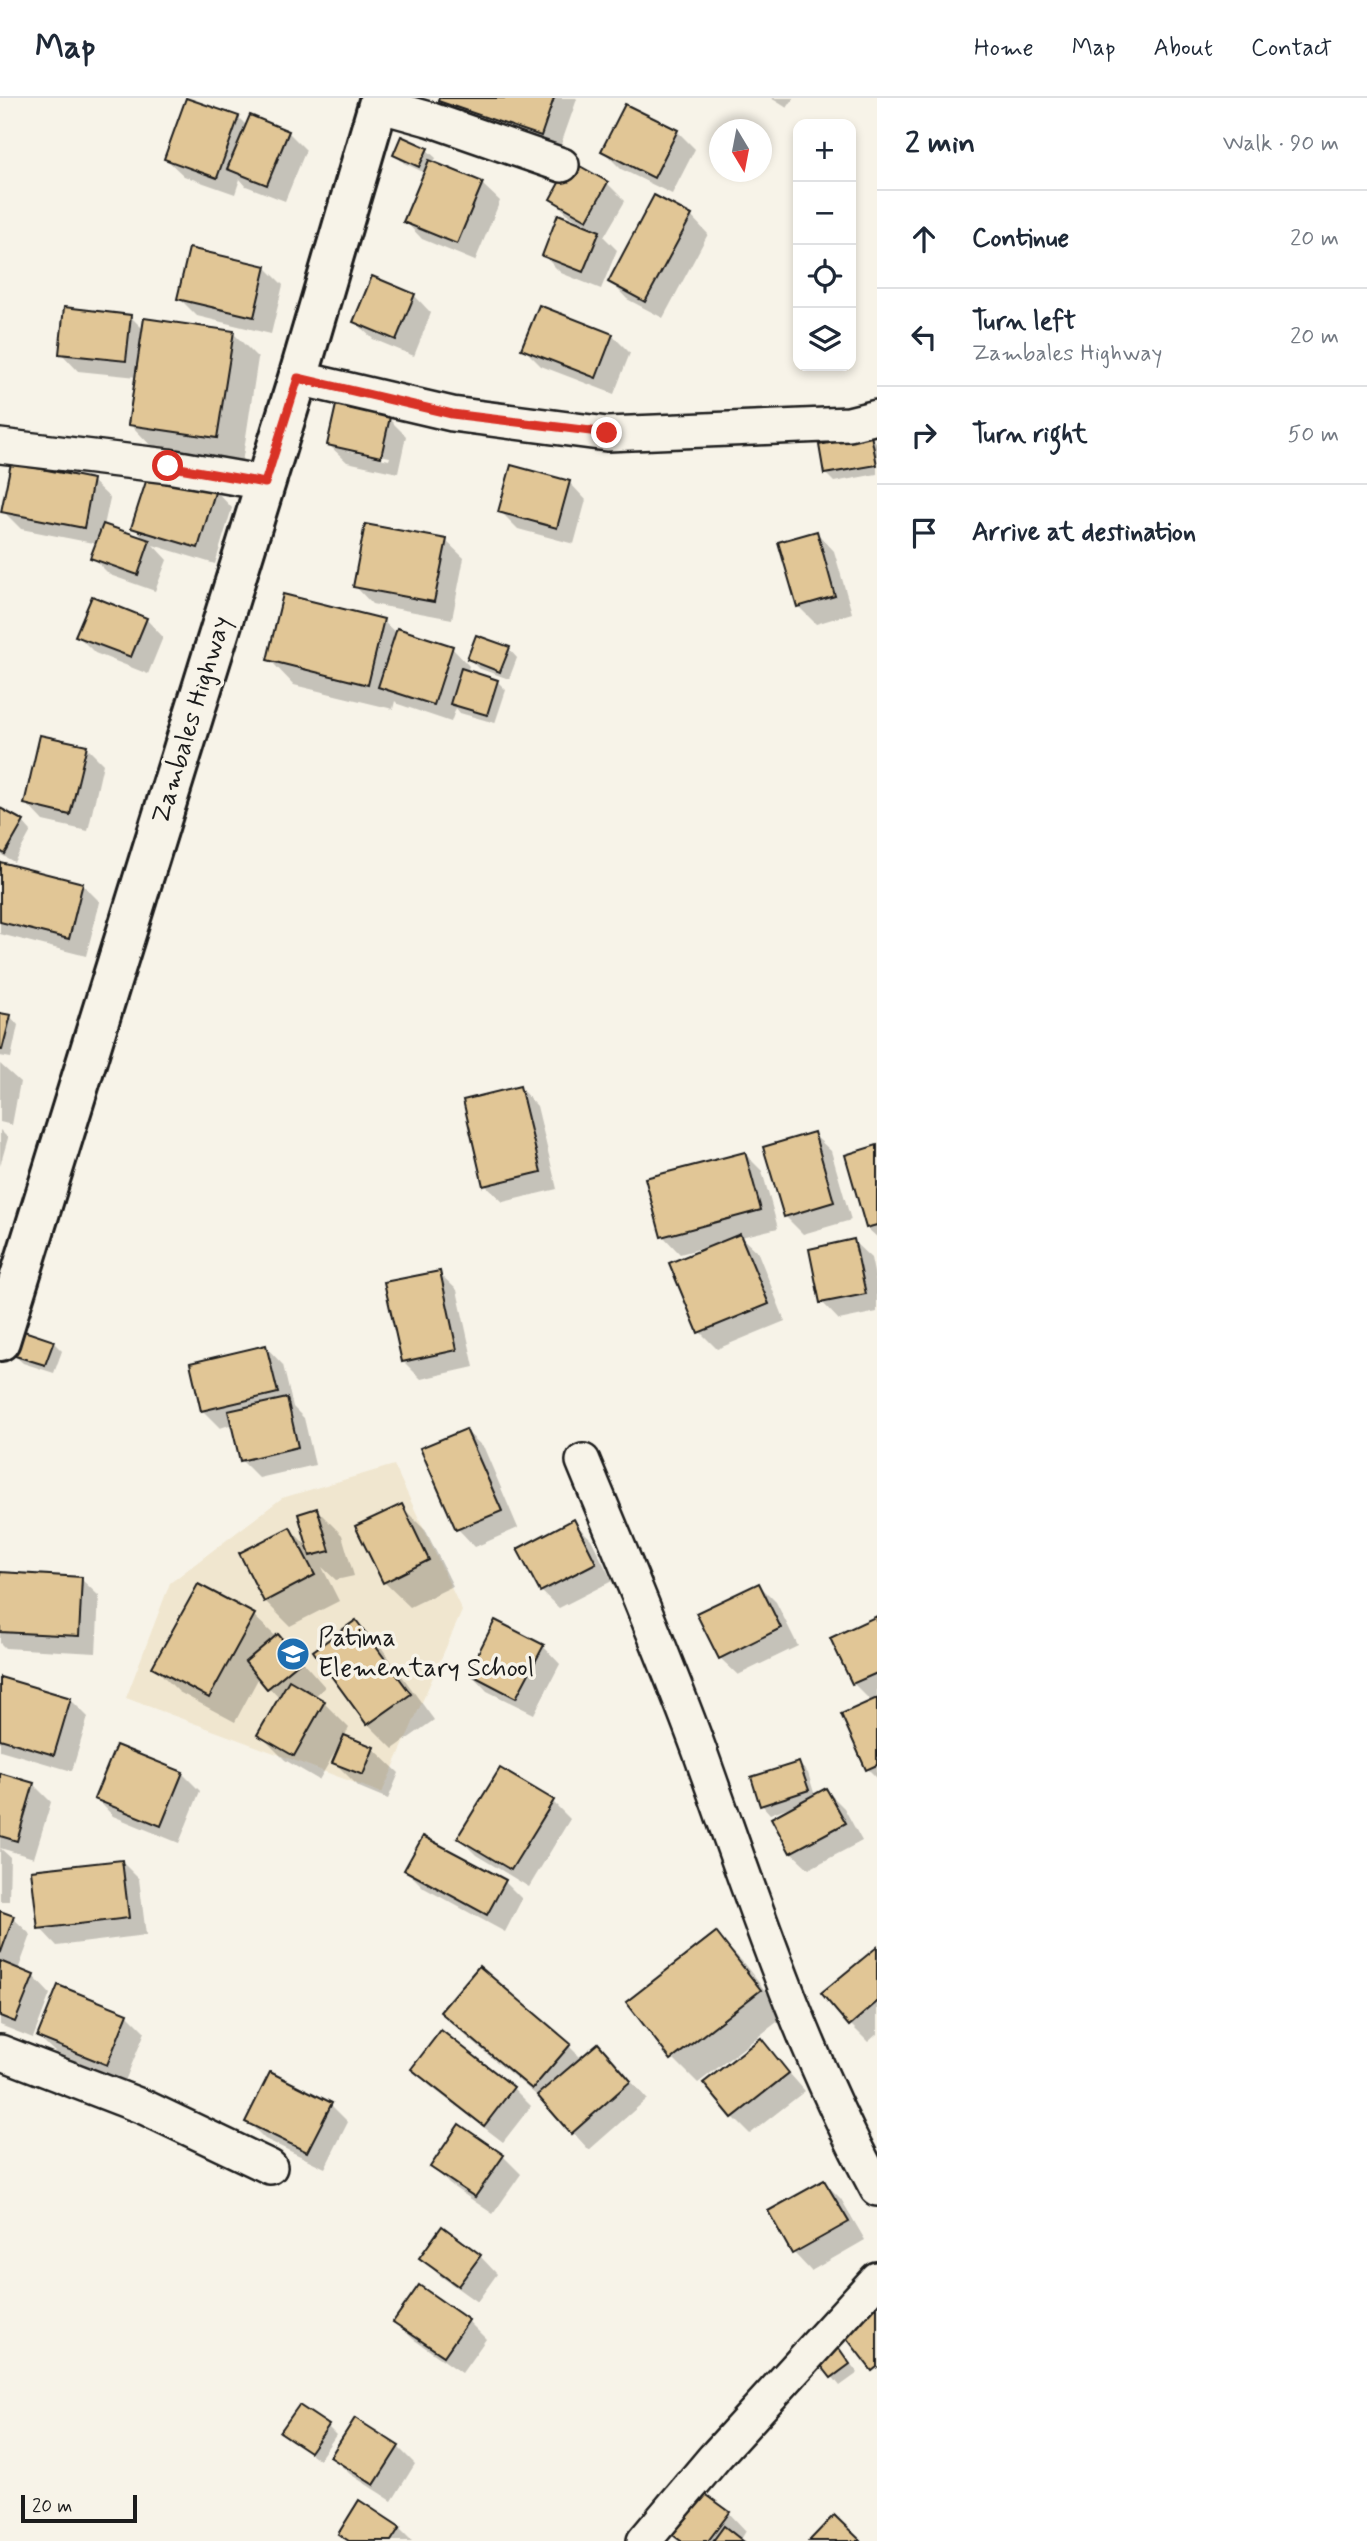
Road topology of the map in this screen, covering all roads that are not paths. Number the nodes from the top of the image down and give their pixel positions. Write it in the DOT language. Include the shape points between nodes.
graph roads {
  1 [pos="379,101"];
  2 [pos="562,165"];
  3 [pos="298,378"];
  4 [pos="877,417"];
  5 [pos="0,446"];
  6 [pos="265,483"];
  7 [pos="0,1341"];
  8 [pos="583,1461"];
  9 [pos="0,2052"];
  10 [pos="270,2167"];
  11 [pos="877,2189"];
  12 [pos="877,2279"];
  13 [pos="644,2541"];
  1 -- 2 [label="street"];
  1 -- 3 [label="main road, Zambales Highway"];
  3 -- 4 [label="street" via="452,414 607,433 849,424"];
  3 -- 6 [label="main road, Zambales Highway"];
  5 -- 6 [label="street"];
  6 -- 7 [label="main road, Zambales Highway"];
  8 -- 11 [label="street" via="667,1662 810,2050"];
  9 -- 10 [label="street" via="146,2108"];
  12 -- 13 [label="street"];
}
